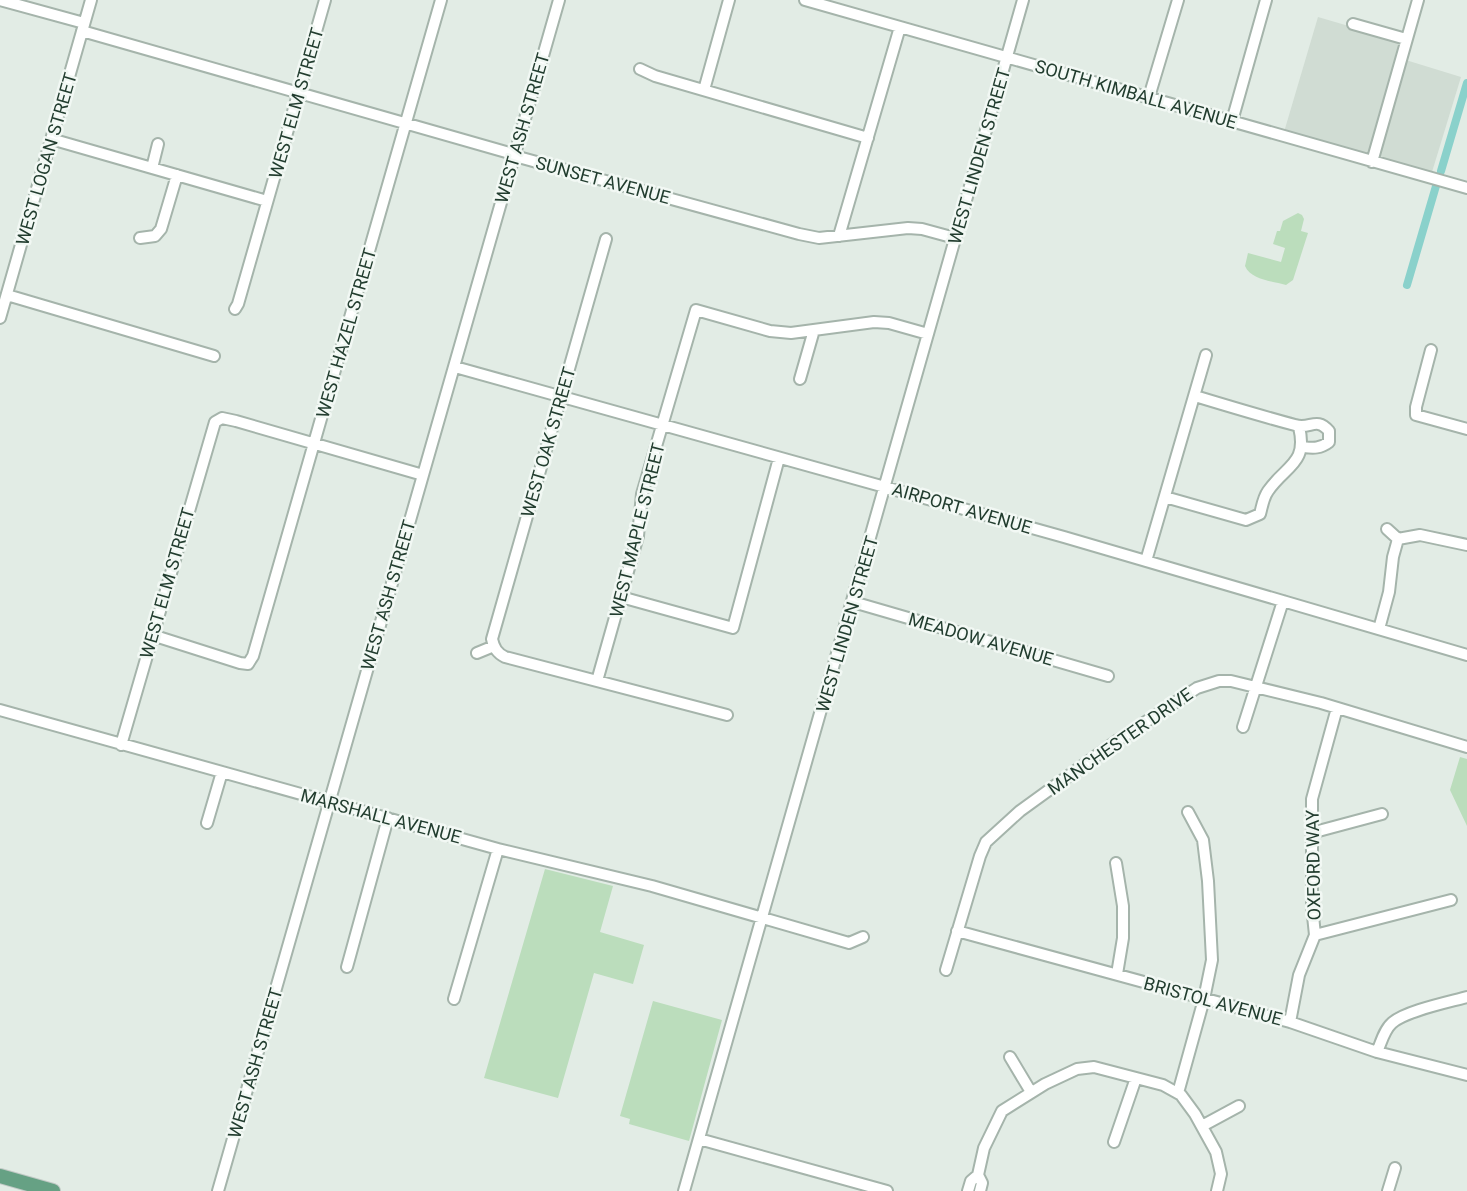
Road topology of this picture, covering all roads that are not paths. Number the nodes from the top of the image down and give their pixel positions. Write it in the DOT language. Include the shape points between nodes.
graph roads {
  1 [pos="0,0"];
  2 [pos="91,0"];
  3 [pos="325,0"];
  4 [pos="441,0"];
  5 [pos="559,0"];
  6 [pos="729,0"];
  7 [pos="805,0"];
  8 [pos="1023,0"];
  9 [pos="1178,0"];
  10 [pos="1266,0"];
  11 [pos="1418,0"];
  12 [pos="1353,24"];
  13 [pos="83,27"];
  14 [pos="900,27"];
  15 [pos="1406,39"];
  16 [pos="1007,56"];
  17 [pos="640,69"];
  18 [pos="704,90"];
  19 [pos="298,93"];
  20 [pos="1149,98"];
  21 [pos="1232,122"];
  22 [pos="406,123"];
  23 [pos="868,138"];
  24 [pos="51,139"];
  25 [pos="159,144"];
  26 [pos="514,155"];
  27 [pos="1372,162"];
  28 [pos="152,168"];
  29 [pos="177,175"];
  30 [pos="1467,188"];
  31 [pos="267,201"];
  32 [pos="839,236"];
  33 [pos="140,238"];
  34 [pos="955,238"];
  35 [pos="606,239"];
  36 [pos="7,295"];
  37 [pos="234,309"];
  38 [pos="0,318"];
  39 [pos="814,330"];
  40 [pos="928,334"];
  41 [pos="1431,350"];
  42 [pos="1206,355"];
  43 [pos="214,356"];
  44 [pos="455,367"];
  45 [pos="800,379"];
  46 [pos="1194,396"];
  47 [pos="561,397"];
  48 [pos="663,426"];
  49 [pos="1299,427"];
  50 [pos="1462,428"];
  51 [pos="315,444"];
  52 [pos="1302,447"];
  53 [pos="779,458"];
  54 [pos="423,475"];
  55 [pos="885,487"];
  56 [pos="1165,497"];
  57 [pos="1387,529"];
  58 [pos="1398,539"];
  59 [pos="1467,545"];
  60 [pos="1146,561"];
  61 [pos="621,597"];
  62 [pos="1283,601"];
  63 [pos="853,602"];
  64 [pos="1378,630"];
  65 [pos="152,635"];
  66 [pos="494,646"];
  67 [pos="477,653"];
  68 [pos="1467,655"];
  69 [pos="1108,676"];
  70 [pos="597,681"];
  71 [pos="1255,687"];
  72 [pos="1337,708"];
  73 [pos="0,710"];
  74 [pos="727,715"];
  75 [pos="1243,727"];
  76 [pos="121,745"];
  77 [pos="1467,747"];
  78 [pos="222,772"];
  79 [pos="330,802"];
  80 [pos="1188,812"];
  81 [pos="1382,814"];
  82 [pos="388,818"];
  83 [pos="207,823"];
  84 [pos="1311,833"];
  85 [pos="498,849"];
  86 [pos="1116,863"];
  87 [pos="1451,900"];
  88 [pos="763,917"];
  89 [pos="957,931"];
  90 [pos="1315,935"];
  91 [pos="863,937"];
  92 [pos="347,967"];
  93 [pos="946,970"];
  94 [pos="1117,974"];
  95 [pos="1467,997"];
  96 [pos="454,999"];
  97 [pos="1204,999"];
  98 [pos="1290,1022"];
  99 [pos="1377,1052"];
  100 [pos="1010,1057"];
  101 [pos="1467,1075"];
  102 [pos="1136,1078"];
  103 [pos="1031,1092"];
  104 [pos="1178,1093"];
  105 [pos="1239,1106"];
  106 [pos="1202,1126"];
  107 [pos="699,1139"];
  108 [pos="1114,1142"];
  109 [pos="1395,1168"];
  110 [pos="978,1175"];
  111 [pos="0,1176"];
  112 [pos="53,1191"];
  113 [pos="219,1191"];
  114 [pos="684,1191"];
  115 [pos="887,1191"];
  116 [pos="968,1191"];
  117 [pos="980,1191"];
  118 [pos="1217,1191"];
  119 [pos="1388,1191"];
  1 -- 13 [label="street, SUNSET AVENUE"];
  2 -- 13 [label="street, WEST LOGAN STREET"];
  3 -- 19 [label="street, WEST ELM STREET"];
  4 -- 22 [label="street, WEST HAZEL STREET"];
  5 -- 26 [label="street, WEST ASH STREET"];
  6 -- 18 [label="street"];
  7 -- 14 [label="street, SOUTH KIMBALL AVENUE"];
  8 -- 16 [label="street, WEST LINDEN STREET"];
  9 -- 20 [label="street"];
  10 -- 21 [label="street"];
  11 -- 15 [label="street"];
  12 -- 15 [label="street"];
  13 -- 19 [label="street, SUNSET AVENUE"];
  13 -- 24 [label="street, WEST LOGAN STREET"];
  14 -- 16 [label="street, SOUTH KIMBALL AVENUE"];
  14 -- 23 [label="street"];
  15 -- 27 [label="street"];
  16 -- 20 [label="street, SOUTH KIMBALL AVENUE"];
  16 -- 34 [label="street, WEST LINDEN STREET"];
  17 -- 18 [label="street"];
  18 -- 23 [label="street"];
  19 -- 22 [label="street, SUNSET AVENUE"];
  19 -- 31 [label="street, WEST ELM STREET"];
  20 -- 21 [label="street, SOUTH KIMBALL AVENUE"];
  21 -- 27 [label="street, SOUTH KIMBALL AVENUE"];
  22 -- 26 [label="street, SUNSET AVENUE"];
  22 -- 51 [label="street, WEST HAZEL STREET"];
  23 -- 32 [label="street"];
  24 -- 28 [label="street"];
  24 -- 36 [label="street, WEST LOGAN STREET"];
  25 -- 28 [label="street"];
  26 -- 32 [label="street, SUNSET AVENUE" via="799,234"];
  26 -- 44 [label="street, WEST ASH STREET"];
  27 -- 30 [label="street, SOUTH KIMBALL AVENUE"];
  28 -- 29 [label="street"];
  29 -- 31 [label="street"];
  29 -- 33 [label="street" via="161,229 155,236"];
  31 -- 37 [label="street, WEST ELM STREET"];
  32 -- 34 [label="street, SUNSET AVENUE" via="908,228"];
  34 -- 40 [label="street, WEST LINDEN STREET"];
  35 -- 47 [label="street, WEST OAK STREET"];
  36 -- 38 [label="street, WEST LOGAN STREET"];
  36 -- 43 [label="street"];
  39 -- 40 [label="street" via="874,322"];
  39 -- 45 [label="street"];
  39 -- 48 [label="street, WEST MAPLE STREET" via="771,331 696,310"];
  40 -- 55 [label="street, WEST LINDEN STREET"];
  41 -- 50 [label="street" via="1416,415"];
  42 -- 46 [label="street"];
  44 -- 47 [label="street, AIRPORT AVENUE"];
  44 -- 54 [label="street, WEST ASH STREET"];
  46 -- 49 [label="street"];
  46 -- 56 [label="street"];
  47 -- 48 [label="street, AIRPORT AVENUE"];
  47 -- 66 [label="street, WEST OAK STREET" via="492,639"];
  48 -- 53 [label="street, AIRPORT AVENUE"];
  48 -- 61 [label="street, WEST MAPLE STREET" via="642,494 638,536"];
  49 -- 52 [label="street"];
  49 -- 52 [label="street" via="1318,423 1329,431 1330,437 1323,446"];
  51 -- 54 [label="street"];
  51 -- 65 [label="street, WEST ELM STREET" via="222,418 215,422"];
  51 -- 65 [label="street, WEST HAZEL STREET" via="248,664"];
  52 -- 56 [label="street" via="1266,493 1260,514 1246,520"];
  53 -- 55 [label="street, AIRPORT AVENUE"];
  53 -- 61 [label="street" via="733,628"];
  54 -- 79 [label="street, WEST ASH STREET"];
  55 -- 60 [label="street, AIRPORT AVENUE"];
  55 -- 63 [label="street, WEST LINDEN STREET"];
  56 -- 60 [label="street"];
  57 -- 58 [label="street"];
  58 -- 59 [label="street" via="1420,535"];
  58 -- 64 [label="street"];
  60 -- 62 [label="street, AIRPORT AVENUE"];
  61 -- 70 [label="street, WEST MAPLE STREET"];
  62 -- 64 [label="street, AIRPORT AVENUE"];
  62 -- 71 [label="street"];
  63 -- 69 [label="street, MEADOW AVENUE"];
  63 -- 88 [label="street, WEST LINDEN STREET"];
  64 -- 68 [label="street, AIRPORT AVENUE"];
  65 -- 76 [label="street, WEST ELM STREET"];
  66 -- 67 [label="street"];
  66 -- 70 [label="street" via="505,657"];
  70 -- 74 [label="street"];
  71 -- 72 [label="street, MANCHESTER DRIVE"];
  71 -- 75 [label="street"];
  71 -- 89 [label="street, MANCHESTER DRIVE" via="1219,681 1197,688 1020,810 986,842"];
  72 -- 77 [label="street, MANCHESTER DRIVE"];
  72 -- 84 [label="street, OXFORD WAY" via="1312,799"];
  73 -- 76 [label="street, MARSHALL AVENUE"];
  76 -- 78 [label="street, MARSHALL AVENUE"];
  78 -- 79 [label="street, MARSHALL AVENUE"];
  78 -- 83 [label="street"];
  79 -- 82 [label="street, MARSHALL AVENUE"];
  79 -- 113 [label="street, WEST ASH STREET"];
  80 -- 97 [label="street" via="1203,840 1208,881 1212,960"];
  81 -- 84 [label="street"];
  82 -- 85 [label="street, MARSHALL AVENUE"];
  82 -- 92 [label="street"];
  84 -- 90 [label="street, OXFORD WAY"];
  85 -- 88 [label="street, MARSHALL AVENUE"];
  85 -- 96 [label="street"];
  86 -- 94 [label="street" via="1123,906"];
  87 -- 90 [label="street"];
  88 -- 91 [label="street, MARSHALL AVENUE" via="849,943"];
  88 -- 107 [label="street, WEST LINDEN STREET"];
  89 -- 93 [label="street, MANCHESTER DRIVE"];
  89 -- 94 [label="street, BRISTOL AVENUE"];
  90 -- 98 [label="street, OXFORD WAY" via="1299,975"];
  94 -- 97 [label="street, BRISTOL AVENUE"];
  95 -- 99 [label="street" via="1392,1023"];
  97 -- 98 [label="street, BRISTOL AVENUE"];
  97 -- 104 [label="street"];
  98 -- 99 [label="street, BRISTOL AVENUE"];
  99 -- 101 [label="street, BRISTOL AVENUE"];
  100 -- 103 [label="street"];
  102 -- 103 [label="street" via="1094,1067 1077,1070"];
  102 -- 104 [label="street"];
  102 -- 108 [label="street"];
  103 -- 110 [label="street" via="1002,1111 984,1148"];
  104 -- 106 [label="street"];
  105 -- 106 [label="street"];
  106 -- 118 [label="street" via="1220,1165"];
  107 -- 114 [label="street, WEST LINDEN STREET"];
  107 -- 115 [label="street"];
  109 -- 119 [label="street"];
  110 -- 116 [label="street"];
  110 -- 117 [label="street"];
  111 -- 112 [label="main road"];
}
